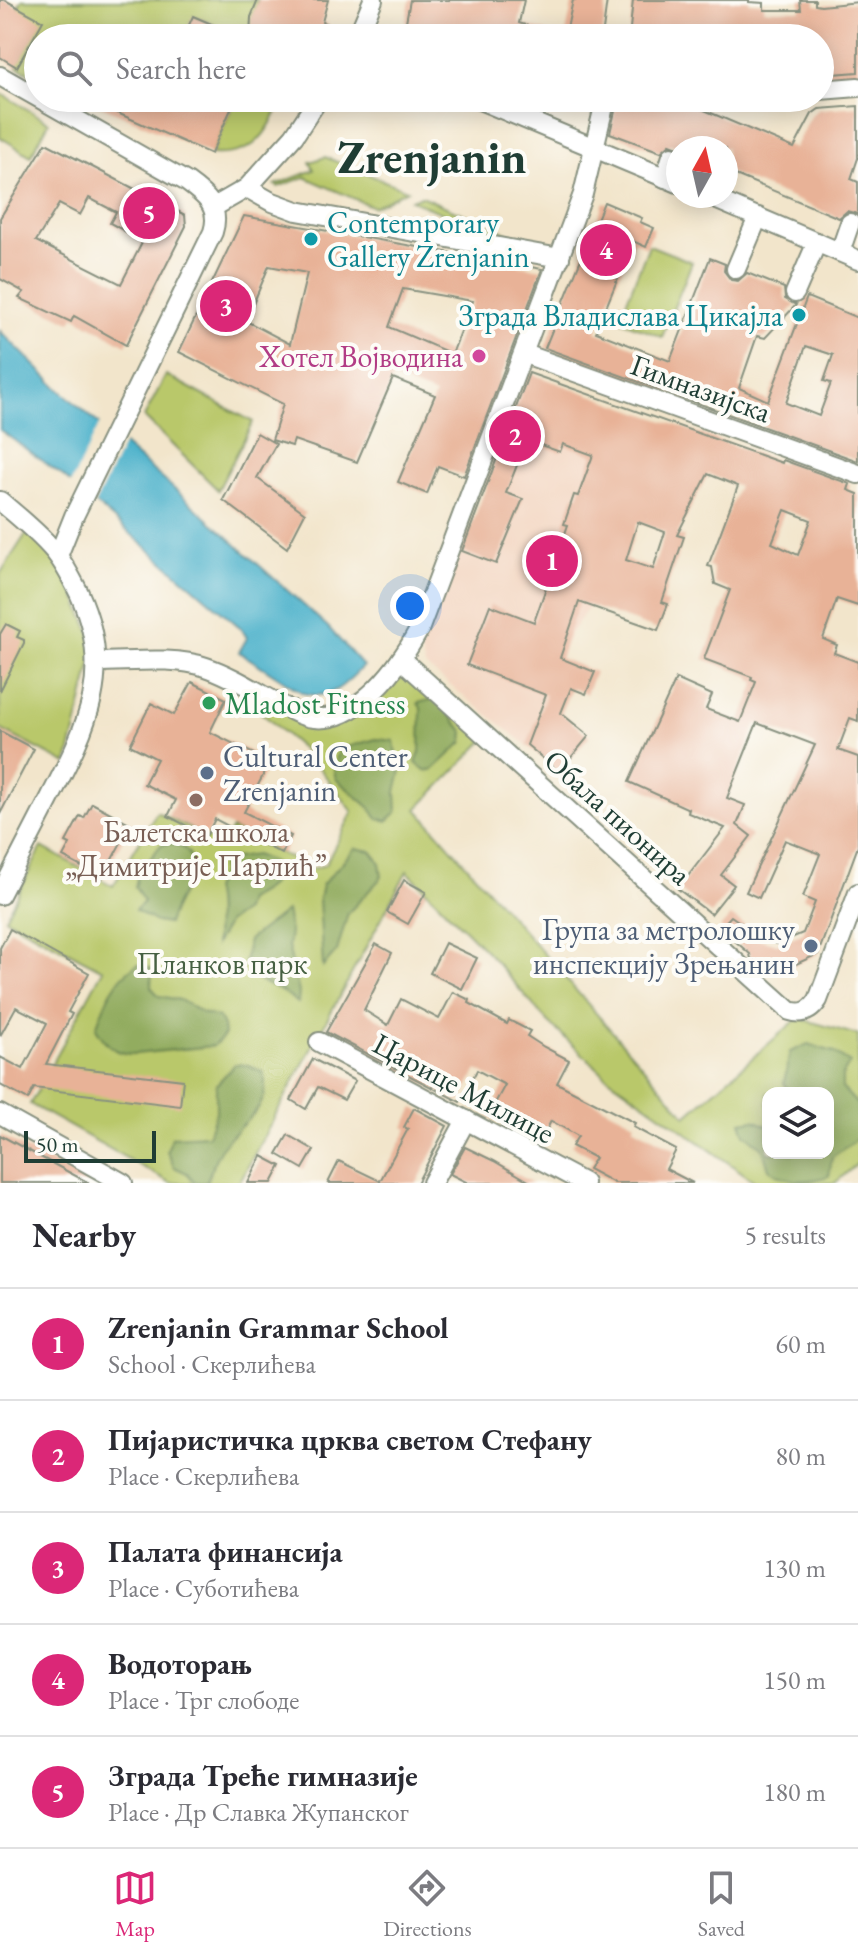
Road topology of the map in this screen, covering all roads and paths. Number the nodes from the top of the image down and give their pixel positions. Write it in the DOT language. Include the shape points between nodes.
graph roads {
  1 [pos="373,0"];
  2 [pos="363,24"];
  3 [pos="0,76"];
  4 [pos="858,87"];
  5 [pos="834,89"];
  6 [pos="24,90"];
  7 [pos="64,112"];
  8 [pos="310,112"];
  9 [pos="507,112"];
  10 [pos="603,112"];
  11 [pos="595,150"];
  12 [pos="666,179"];
  13 [pos="247,188"];
  14 [pos="214,207"];
  15 [pos="737,208"];
  16 [pos="758,217"];
  17 [pos="850,223"];
  18 [pos="817,242"];
  19 [pos="840,252"];
  20 [pos="560,258"];
  21 [pos="858,260"];
  22 [pos="736,269"];
  23 [pos="795,293"];
  24 [pos="525,354"];
  25 [pos="858,474"];
  26 [pos="0,501"];
  27 [pos="58,556"];
  28 [pos="401,659"];
  29 [pos="97,662"];
  30 [pos="858,893"];
  31 [pos="0,895"];
  32 [pos="319,1042"];
  33 [pos="0,1114"];
  34 [pos="466,1120"];
  35 [pos="123,1183"];
  36 [pos="432,1183"];
  37 [pos="584,1183"];
  1 -- 2 [label="street"];
  3 -- 6 [label="street"];
  4 -- 5 [label="street"];
  7 -- 14 [label="street" via="187,182"];
  8 -- 13 [label="street"];
  9 -- 11 [label="street"];
  10 -- 11 [label="street"];
  11 -- 12 [label="street"];
  11 -- 20 [label="street"];
  13 -- 14 [label="street"];
  13 -- 20 [label="street" via="297,211"];
  14 -- 27 [label="street" via="213,232"];
  15 -- 16 [label="street"];
  16 -- 18 [label="street"];
  16 -- 22 [label="street"];
  17 -- 19 [label="street"];
  18 -- 19 [label="street"];
  18 -- 23 [label="street"];
  19 -- 21 [label="street"];
  20 -- 24 [label="street"];
  24 -- 25 [label="street, Гимназијска"];
  24 -- 28 [label="street" via="419,630"];
  26 -- 27 [label="street"];
  27 -- 29 [label="street" via="87,611"];
  28 -- 29 [label="street" via="361,703 321,718 302,715 197,664"];
  28 -- 30 [label="street, Обала пионира" via="790,1011 799,1014 814,1007"];
  29 -- 31 [label="street" via="80,736"];
  32 -- 34 [label="street, Царице Милице"];
  33 -- 35 [label="street"];
  34 -- 36 [label="street"];
  34 -- 37 [label="street, Царице Милице"];
}
